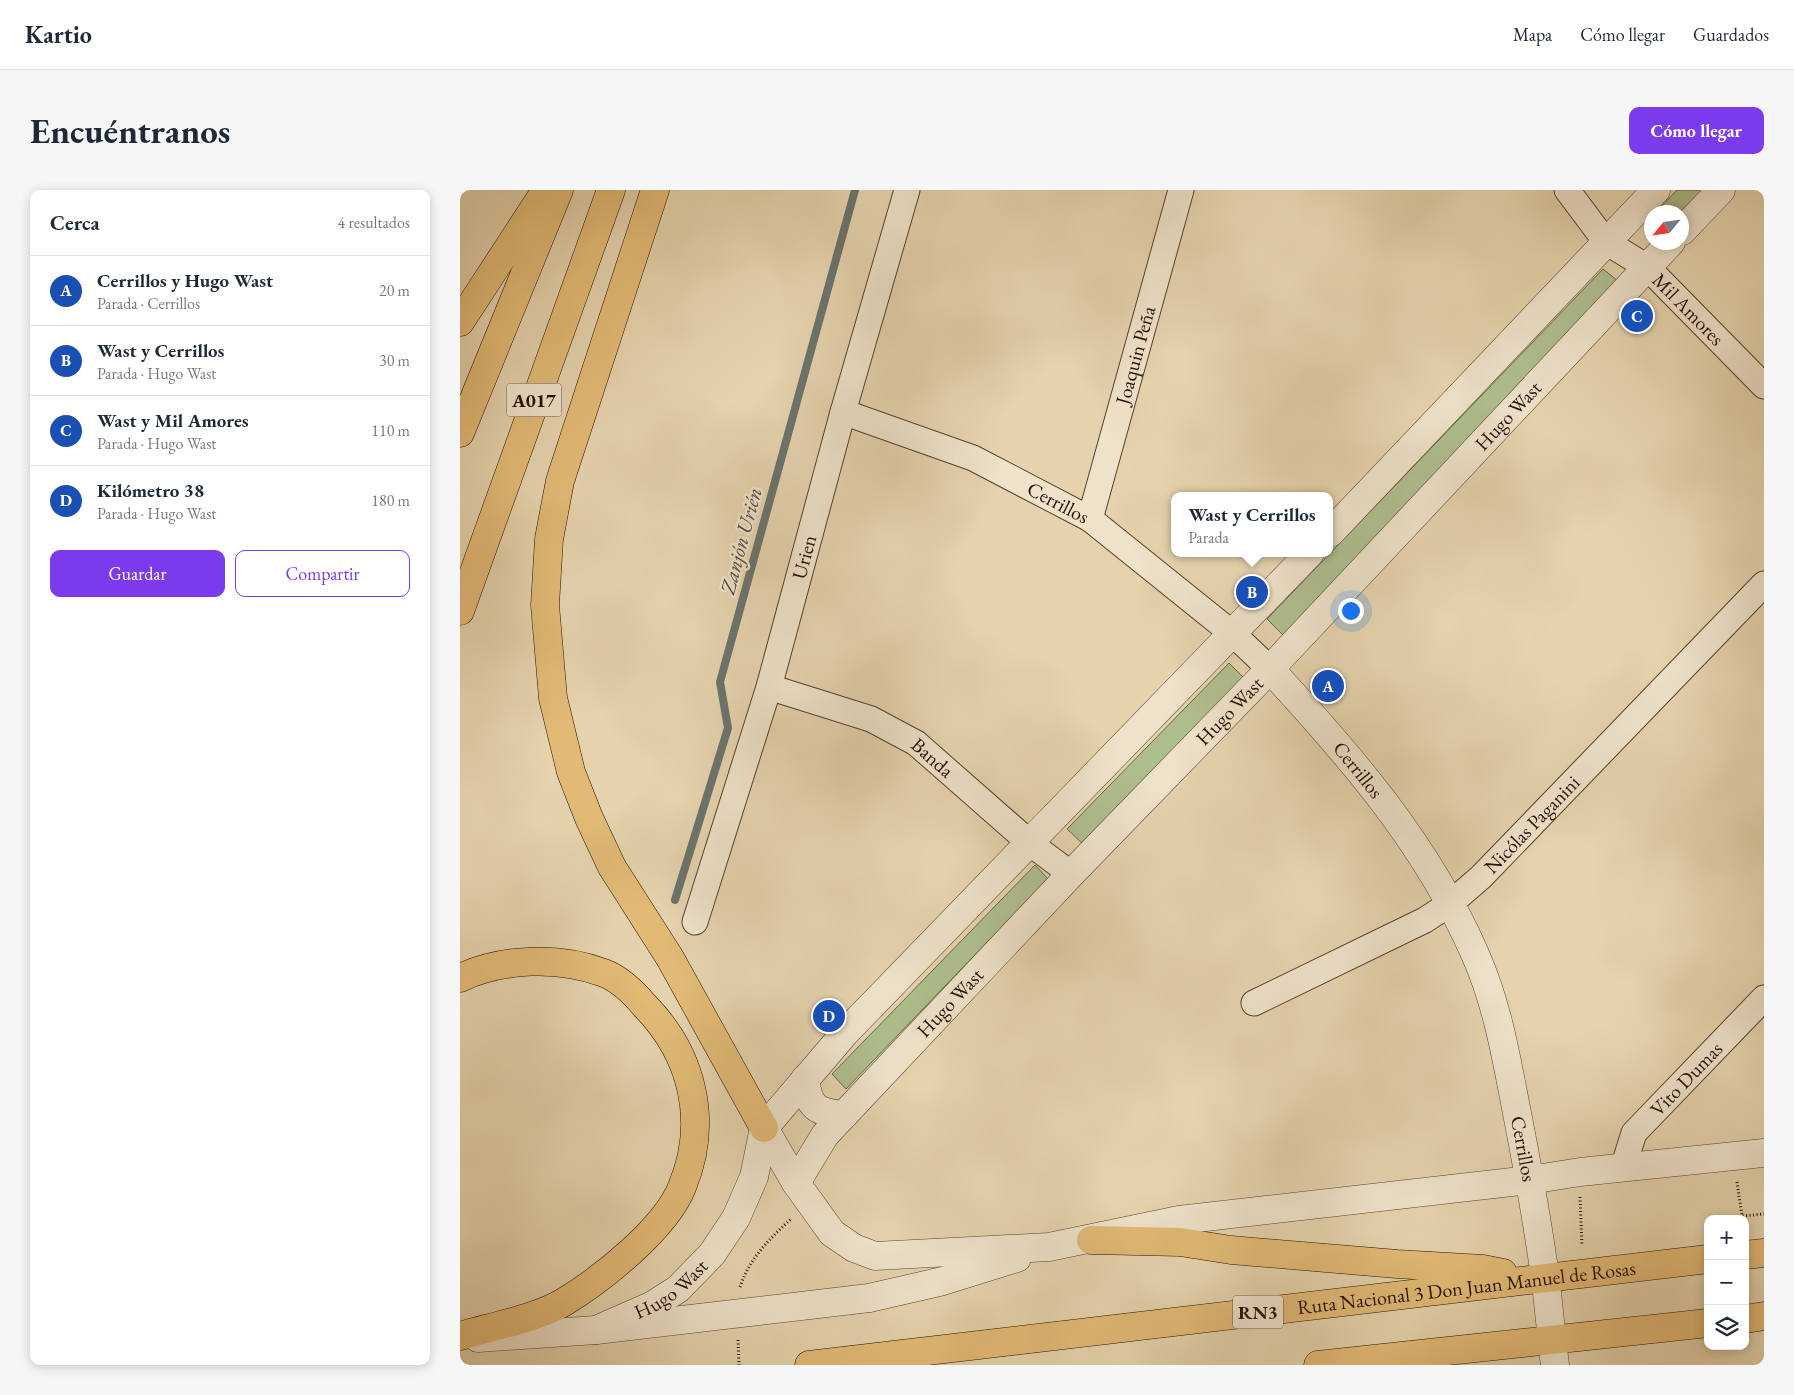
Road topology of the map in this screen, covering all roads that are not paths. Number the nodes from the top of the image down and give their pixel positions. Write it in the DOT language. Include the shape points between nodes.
graph roads {
  1 [pos="546,190"];
  2 [pos="559,190"];
  3 [pos="611,190"];
  4 [pos="655,190"];
  5 [pos="906,190"];
  6 [pos="1181,190"];
  7 [pos="1567,190"];
  8 [pos="1656,190"];
  9 [pos="1720,190"];
  10 [pos="1689,223"];
  11 [pos="1606,242"];
  12 [pos="1663,250"];
  13 [pos="1647,267"];
  14 [pos="460,322"];
  15 [pos="1764,386"];
  16 [pos="843,412"];
  17 [pos="460,433"];
  18 [pos="1090,519"];
  19 [pos="1333,530"];
  20 [pos="1306,557"];
  21 [pos="1764,584"];
  22 [pos="460,611"];
  23 [pos="1233,634"];
  24 [pos="1270,669"];
  25 [pos="769,687"];
  26 [pos="1031,844"];
  27 [pos="1071,874"];
  28 [pos="1451,904"];
  29 [pos="695,922"];
  30 [pos="460,978"];
  31 [pos="1764,998"];
  32 [pos="1254,1003"];
  33 [pos="806,1079"];
  34 [pos="844,1114"];
  35 [pos="764,1128"];
  36 [pos="1764,1153"];
  37 [pos="1623,1168"];
  38 [pos="1530,1180"];
  39 [pos="803,1192"];
  40 [pos="1091,1240"];
  41 [pos="1049,1247"];
  42 [pos="1764,1253"];
  43 [pos="1749,1255"];
  44 [pos="1704,1259"];
  45 [pos="1539,1278"];
  46 [pos="1764,1316"];
  47 [pos="1749,1318"];
  48 [pos="1704,1324"];
  49 [pos="596,1330"];
  50 [pos="460,1338"];
  51 [pos="1514,1344"];
  52 [pos="1553,1353"];
  53 [pos="809,1365"];
  54 [pos="1318,1365"];
  55 [pos="1433,1365"];
  1 -- 14 [label="highway"];
  2 -- 17 [label="highway, A017"];
  3 -- 22 [label="highway, A017"];
  4 -- 35 [label="highway" via="560,480 549,539 545,605 553,698 571,772 612,867 670,958"];
  5 -- 16 [label="street, Urien"];
  6 -- 18 [label="street, Joaquin Peña"];
  7 -- 11 [label="street"];
  8 -- 11 [label="street"];
  9 -- 10 [label="street"];
  11 -- 13 [label="street, Mil Amores"];
  11 -- 19 [label="street"];
  12 -- 13 [label="street, Hugo Wast"];
  13 -- 15 [label="street, Mil Amores"];
  13 -- 24 [label="street, Hugo Wast"];
  16 -- 18 [label="street, Cerrillos" via="972,458"];
  16 -- 25 [label="street, Urien"];
  18 -- 23 [label="street, Cerrillos"];
  20 -- 23 [label="street, Hugo Wast"];
  21 -- 28 [label="street, Nicólas Paganini" via="1488,870"];
  23 -- 24 [label="street, Cerrillos"];
  23 -- 26 [label="street, Hugo Wast"];
  24 -- 27 [label="street, Hugo Wast"];
  24 -- 28 [label="street, Cerrillos" via="1363,774 1412,839"];
  25 -- 26 [label="street, Banda" via="871,719 916,743"];
  25 -- 29 [label="street, Urien"];
  26 -- 27 [label="street, Banda"];
  26 -- 33 [label="street, Hugo Wast" via="845,1033"];
  27 -- 34 [label="street, Hugo Wast"];
  28 -- 32 [label="street, Nicólas Paganini" via="1425,920"];
  28 -- 38 [label="street, Cerrillos" via="1476,956 1493,1004"];
  30 -- 50 [label="highway" via="482,968 524,961 576,965 605,974 632,991 660,1021 682,1057 694,1099 695,1125 692,1154 682,1188 660,1221 633,1249 563,1303"];
  31 -- 37 [label="street, Vito Dumas" via="1634,1133"];
  33 -- 34 [label="street" via="807,1095 813,1106 826,1113"];
  33 -- 35 [label="street, Hugo Wast"];
  34 -- 39 [label="street, Hugo Wast" via="824,1135"];
  35 -- 39 [label="street"];
  35 -- 49 [label="street, Hugo Wast" via="754,1177 736,1218 712,1254 678,1290 653,1305"];
  36 -- 37 [label="street"];
  37 -- 38 [label="street"];
  38 -- 40 [label="street" via="1179,1220"];
  38 -- 45 [label="street, Cerrillos"];
  39 -- 41 [label="street" via="832,1233 854,1248 875,1256"];
  40 -- 41 [label="street"];
  40 -- 45 [label="highway" via="1180,1242 1241,1251 1483,1269"];
  41 -- 49 [label="street" via="994,1266 869,1298"];
  42 -- 43 [label="highway"];
  44 -- 45 [label="highway, Ruta Nacional 3 Don Juan Manuel de Rosas / RN3"];
  45 -- 52 [label="street, Cerrillos"];
  45 -- 53 [label="highway, Ruta Nacional 3 Don Juan Manuel de Rosas / RN3"];
  46 -- 47 [label="highway"];
  48 -- 52 [label="highway"];
  49 -- 50 [label="street"];
  51 -- 52 [label="highway"];
  51 -- 54 [label="highway"];
  51 -- 55 [label="highway"];
}
